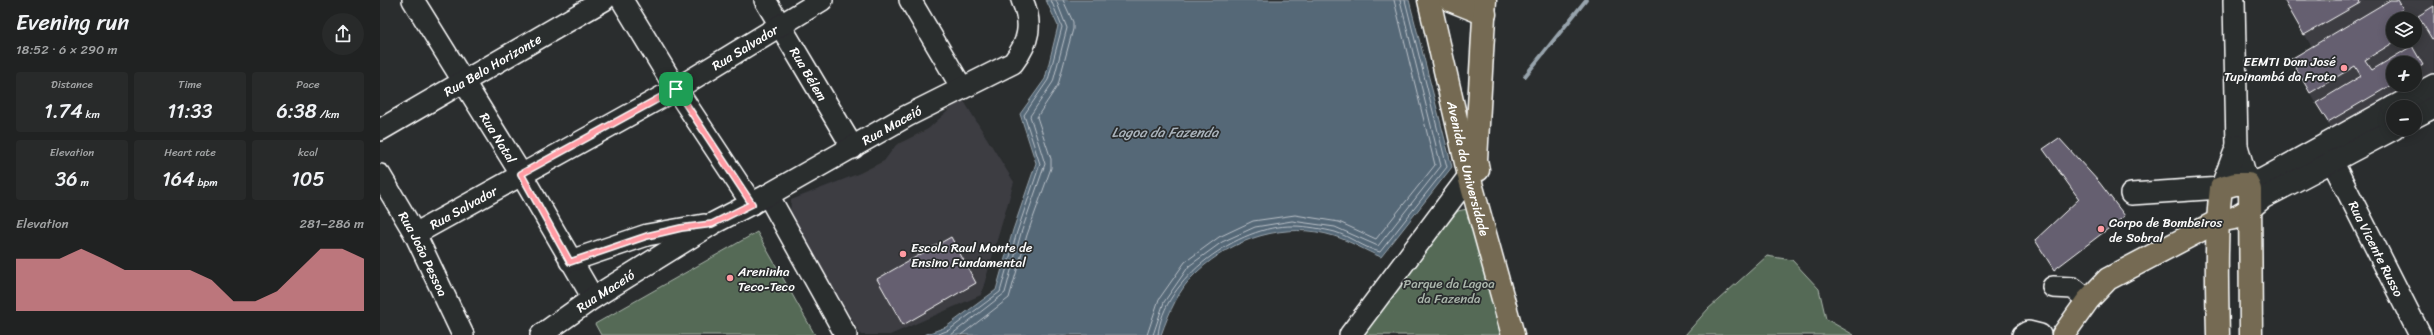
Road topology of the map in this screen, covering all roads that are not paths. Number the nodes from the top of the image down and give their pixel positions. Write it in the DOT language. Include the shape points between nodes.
graph roads {
  1 [pos="413,0"];
  2 [pos="604,0"];
  3 [pos="622,0"];
  4 [pos="765,0"];
  5 [pos="822,0"];
  6 [pos="910,0"];
  7 [pos="1022,0"];
  8 [pos="1428,0"];
  9 [pos="1450,0"];
  10 [pos="2234,0"];
  11 [pos="1485,7"];
  12 [pos="779,25"];
  13 [pos="462,81"];
  14 [pos="2434,85"];
  15 [pos="962,88"];
  16 [pos="676,89"];
  17 [pos="2406,100"];
  18 [pos="2434,107"];
  19 [pos="2386,111"];
  20 [pos="2422,113"];
  21 [pos="380,130"];
  22 [pos="2386,133"];
  23 [pos="2237,146"];
  24 [pos="853,148"];
  25 [pos="2333,163"];
  26 [pos="521,174"];
  27 [pos="380,175"];
  28 [pos="1470,176"];
  29 [pos="2248,184"];
  30 [pos="2221,188"];
  31 [pos="2131,194"];
  32 [pos="760,199"];
  33 [pos="2250,209"];
  34 [pos="2218,221"];
  35 [pos="712,224"];
  36 [pos="415,234"];
  37 [pos="570,262"];
  38 [pos="2054,287"];
  39 [pos="593,298"];
  40 [pos="2088,300"];
  41 [pos="463,335"];
  42 [pos="541,335"];
  43 [pos="846,335"];
  44 [pos="1350,335"];
  45 [pos="1513,335"];
  46 [pos="1524,335"];
  47 [pos="2024,335"];
  48 [pos="2040,335"];
  49 [pos="2063,335"];
  50 [pos="2218,335"];
  51 [pos="2251,335"];
  52 [pos="2420,335"];
  1 -- 13 [label="street, Rua Natal"];
  2 -- 13 [label="street, Rua Belo Horizonte"];
  3 -- 16 [label="street"];
  4 -- 12 [label="street, Rua Bélem"];
  5 -- 12 [label="street, Rua Salvador"];
  6 -- 15 [label="street"];
  7 -- 15 [label="street, Rua Maceió" via="1030,22 1028,37 1022,51 1012,63"];
  8 -- 28 [label="main road, Avenida da Universidade"];
  9 -- 11 [label="main road"];
  10 -- 23 [label="street"];
  11 -- 46 [label="main road, Avenida da Universidade" via="1476,160"];
  12 -- 16 [label="street, Rua Salvador"];
  12 -- 24 [label="street, Rua Bélem"];
  13 -- 21 [label="street, Rua Belo Horizonte"];
  13 -- 26 [label="street, Rua Natal"];
  14 -- 17 [label="street"];
  15 -- 24 [label="street, Rua Maceió"];
  16 -- 26 [label="street, Rua Salvador"];
  16 -- 32 [label="street"];
  18 -- 20 [label="street"];
  19 -- 29 [label="street" via="2263,179"];
  22 -- 25 [label="street"];
  23 -- 29 [label="street"];
  23 -- 30 [label="street"];
  24 -- 32 [label="street, Rua Maceió"];
  25 -- 33 [label="street" via="2264,198"];
  25 -- 52 [label="street, Rua Vicente Russo"];
  26 -- 36 [label="street, Rua Salvador"];
  26 -- 37 [label="street, Rua Natal"];
  27 -- 36 [label="street, Rua João Pessoa"];
  28 -- 44 [label="street"];
  28 -- 45 [label="main road, Avenida da Universidade"];
  29 -- 30 [label="main road"];
  29 -- 33 [label="main road"];
  30 -- 31 [label="street"];
  30 -- 34 [label="main road"];
  32 -- 35 [label="street, Rua Maceió"];
  32 -- 43 [label="street"];
  33 -- 34 [label="main road" via="2235,218"];
  33 -- 51 [label="main road"];
  34 -- 40 [label="main road" via="2108,279"];
  34 -- 50 [label="main road"];
  35 -- 37 [label="street, Rua Maceió" via="647,236"];
  35 -- 39 [label="street, Rua Maceió"];
  36 -- 41 [label="street, Rua João Pessoa"];
  37 -- 39 [label="street, Rua Natal"];
  38 -- 40 [label="street" via="2073,288"];
  39 -- 42 [label="street, Rua Maceió"];
  40 -- 49 [label="main road"];
  47 -- 48 [label="street" via="2028,332"];
}
